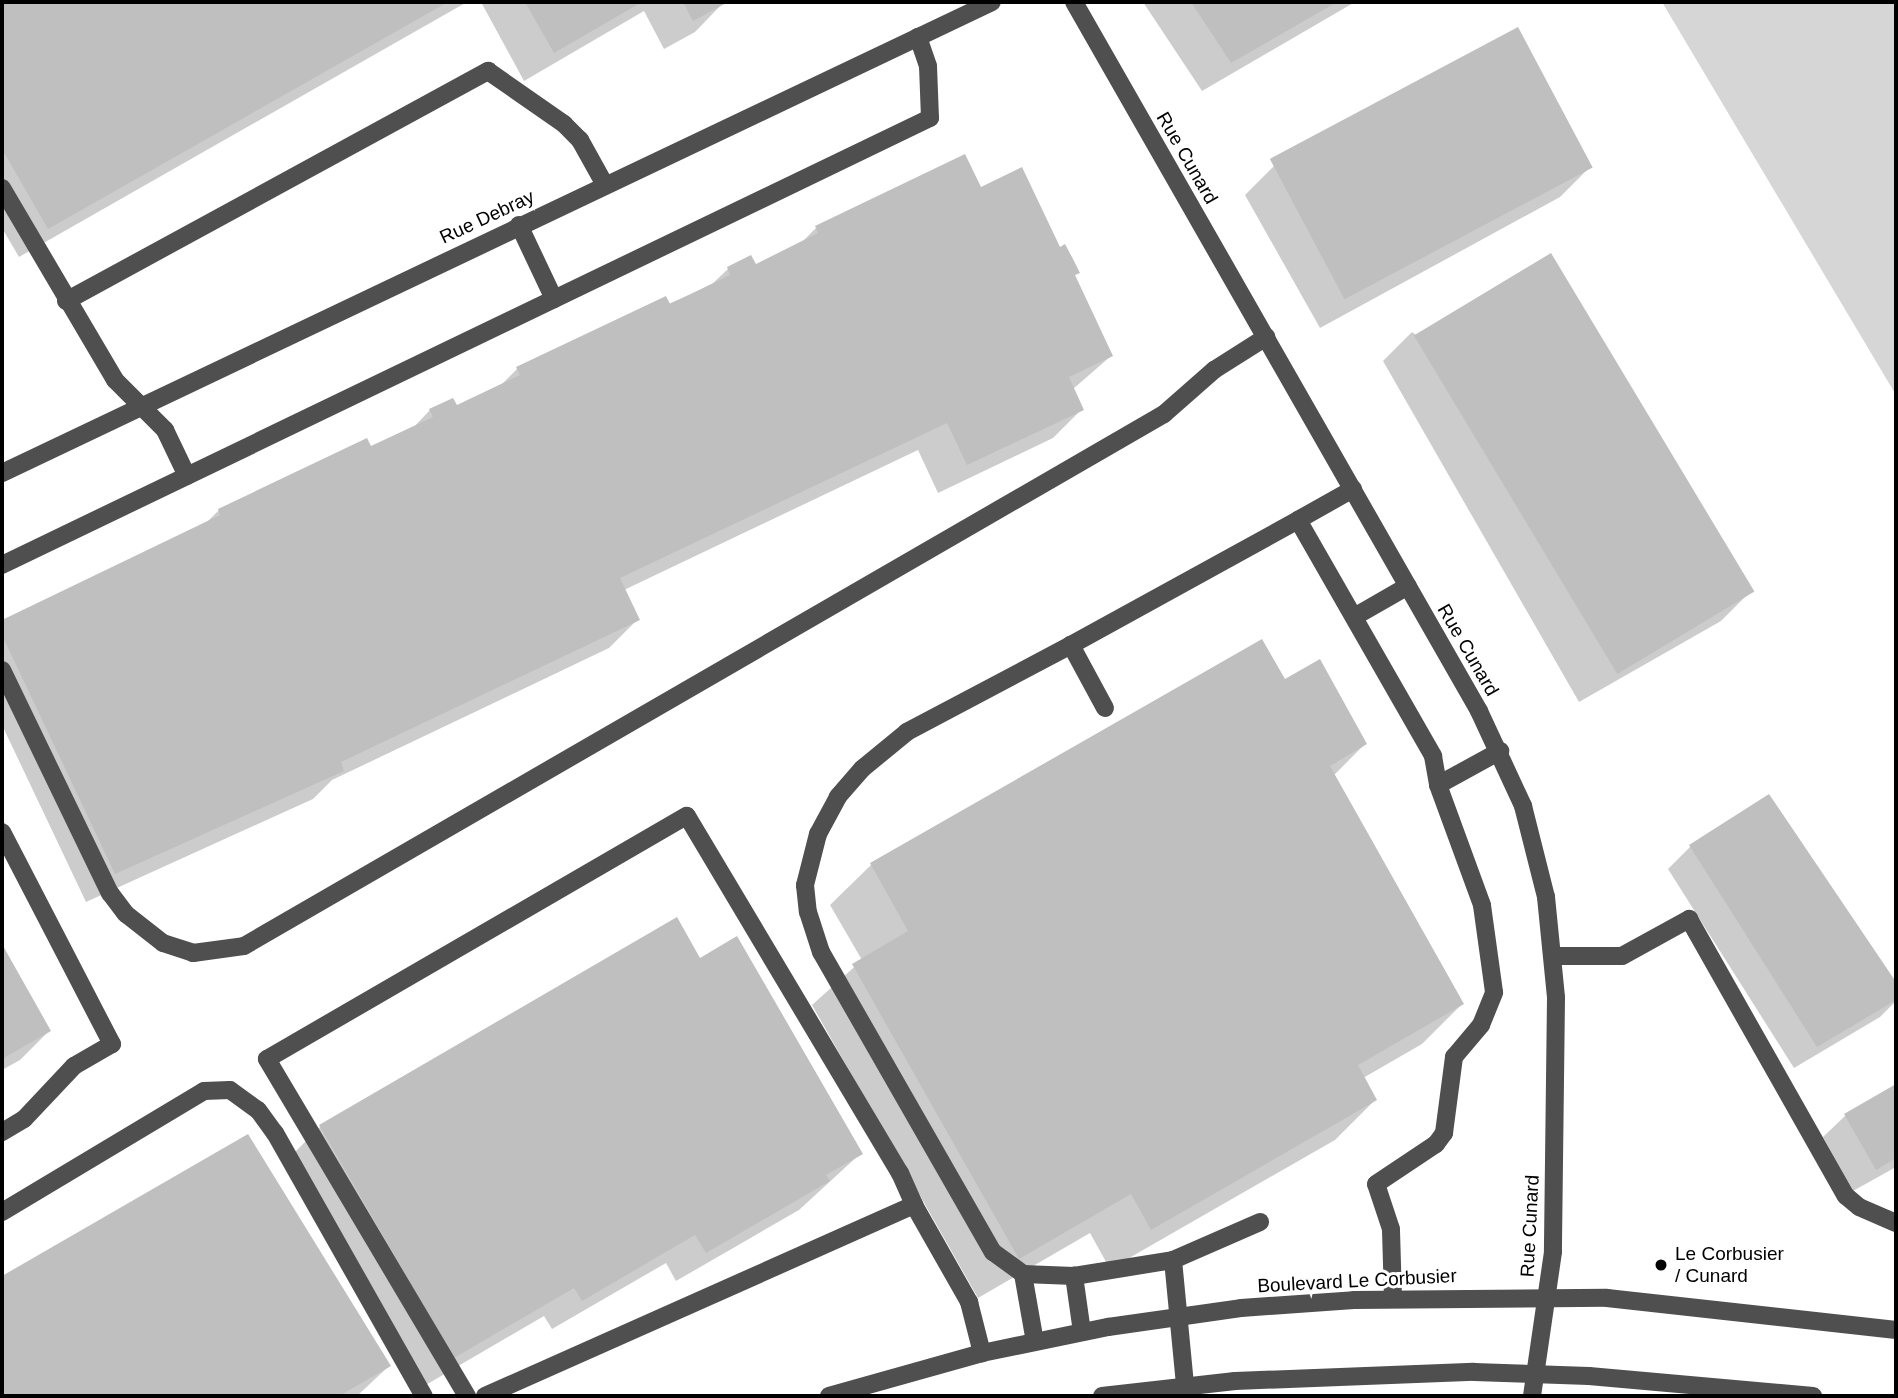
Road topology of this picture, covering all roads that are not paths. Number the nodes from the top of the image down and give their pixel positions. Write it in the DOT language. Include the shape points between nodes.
graph roads {
  1 [pos="992,2"];
  2 [pos="1073,2"];
  3 [pos="918,37"];
  4 [pos="605,185"];
  5 [pos="2,188"];
  6 [pos="519,225"];
  7 [pos="554,299"];
  8 [pos="65,301"];
  9 [pos="1266,337"];
  10 [pos="140,405"];
  11 [pos="2,473"];
  12 [pos="187,476"];
  13 [pos="1353,489"];
  14 [pos="1298,520"];
  15 [pos="2,565"];
  16 [pos="1408,586"];
  17 [pos="1354,617"];
  18 [pos="1071,645"];
  19 [pos="2,670"];
  20 [pos="1105,708"];
  21 [pos="1500,751"];
  22 [pos="1438,785"];
  23 [pos="2,832"];
  24 [pos="1553,956"];
  25 [pos="2,1132"];
  26 [pos="914,1205"];
  27 [pos="2,1212"];
  28 [pos="1260,1222"];
  29 [pos="1896,1223"];
  30 [pos="1173,1260"];
  31 [pos="1023,1274"];
  32 [pos="1074,1276"];
  33 [pos="1548,1297"];
  34 [pos="1393,1298"];
  35 [pos="1896,1311"];
  36 [pos="1181,1316"];
  37 [pos="1893,1330"];
  38 [pos="1082,1332"];
  39 [pos="1035,1342"];
  40 [pos="982,1353"];
  41 [pos="1535,1373"];
  42 [pos="1186,1390"];
  43 [pos="1754,1393"];
  44 [pos="424,1396"];
  45 [pos="467,1396"];
  46 [pos="485,1396"];
  47 [pos="829,1396"];
  48 [pos="1101,1396"];
  49 [pos="1532,1396"];
  50 [pos="1813,1396"];
  1 -- 3 [label="street, Rue Debray"];
  2 -- 9 [label="street, Rue Cunard"];
  3 -- 4 [label="street, Rue Debray"];
  3 -- 7 [label="street" via="928,66 930,118"];
  4 -- 6 [label="street, Rue Debray"];
  4 -- 8 [label="street" via="585,148 564,124 488,71"];
  5 -- 8 [label="street"];
  6 -- 7 [label="street"];
  6 -- 10 [label="street, Rue Debray"];
  7 -- 12 [label="street"];
  8 -- 10 [label="street" via="115,380"];
  9 -- 13 [label="street, Rue Cunard"];
  9 -- 19 [label="street" via="1214,370 1164,414 244,946 193,953 163,943 126,914 110,893"];
  10 -- 11 [label="street, Rue Debray"];
  10 -- 12 [label="street" via="165,430"];
  12 -- 15 [label="street"];
  13 -- 14 [label="street"];
  13 -- 16 [label="street, Rue Cunard"];
  14 -- 17 [label="street"];
  14 -- 18 [label="street"];
  16 -- 17 [label="street"];
  16 -- 21 [label="street, Rue Cunard"];
  17 -- 22 [label="street" via="1433,756"];
  18 -- 20 [label="street"];
  18 -- 31 [label="street" via="907,732 862,769 838,797 818,834 805,885 821,951 993,1252"];
  21 -- 22 [label="street"];
  21 -- 24 [label="street, Rue Cunard" via="1535,846"];
  22 -- 34 [label="street" via="1482,905 1494,992 1481,1025 1454,1057 1444,1133 1436,1144 1376,1184 1391,1229"];
  23 -- 25 [label="street" via="112,1044 74,1066 24,1119"];
  24 -- 29 [label="street" via="1622,956 1689,919 1846,1196 1858,1207"];
  24 -- 33 [label="street, Rue Cunard" via="1554,1201"];
  26 -- 40 [label="street" via="969,1302"];
  26 -- 45 [label="street" via="900,1173 687,816 267,1059"];
  26 -- 46 [label="street"];
  27 -- 44 [label="street" via="204,1091 230,1090 258,1110 275,1133"];
  28 -- 30 [label="street"];
  30 -- 32 [label="street"];
  30 -- 36 [label="street"];
  31 -- 32 [label="street"];
  31 -- 39 [label="street"];
  32 -- 38 [label="street"];
  33 -- 34 [label="street, Boulevard Le Corbusier"];
  33 -- 37 [label="street, Boulevard Le Corbusier" via="1629,1300"];
  33 -- 41 [label="street, Rue Cunard"];
  34 -- 36 [label="street, Boulevard Le Corbusier"];
  35 -- 37 [label="street"];
  36 -- 38 [label="street, Boulevard Le Corbusier"];
  36 -- 42 [label="street"];
  38 -- 39 [label="street, Boulevard Le Corbusier"];
  39 -- 40 [label="street, Boulevard Le Corbusier"];
  40 -- 47 [label="street, Boulevard Le Corbusier"];
  41 -- 42 [label="street" via="1379,1374"];
  41 -- 43 [label="street"];
  41 -- 49 [label="street, Rue Cunard"];
  42 -- 48 [label="street"];
  43 -- 50 [label="street"];
}
